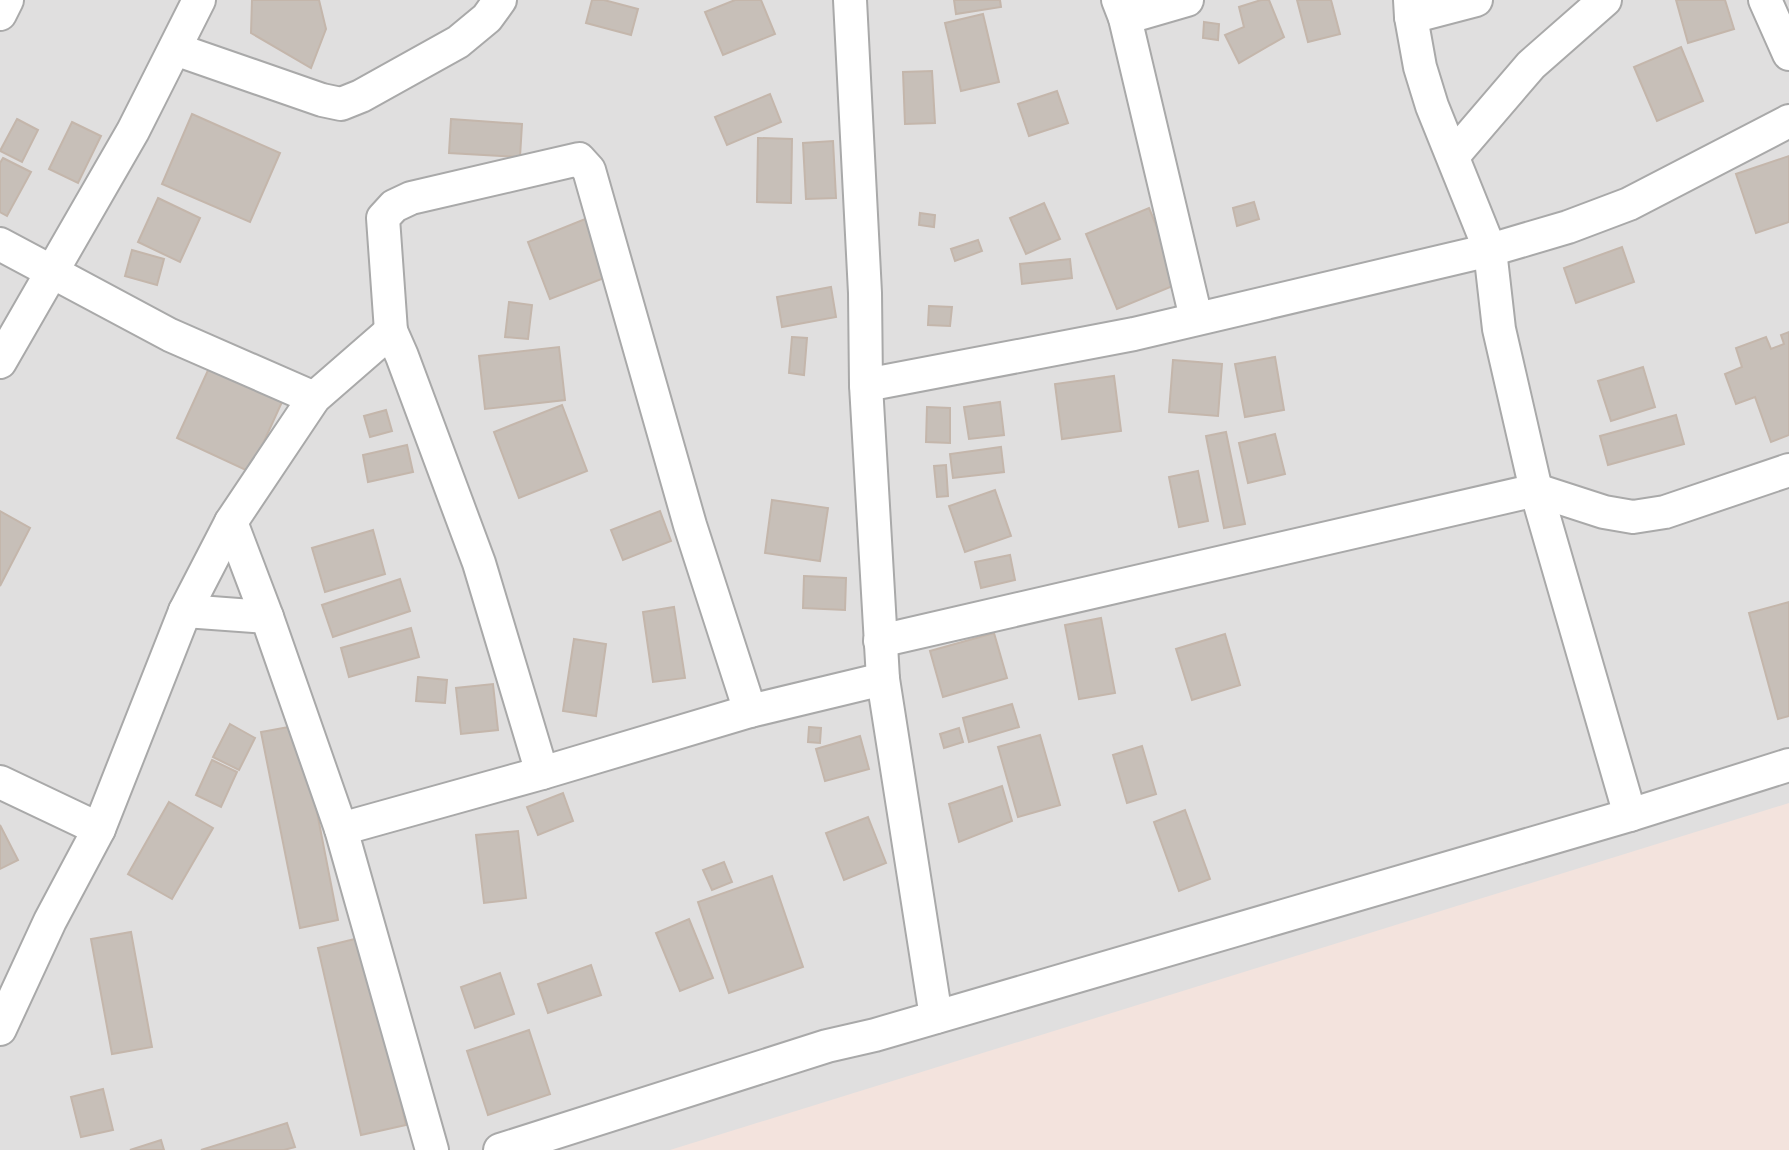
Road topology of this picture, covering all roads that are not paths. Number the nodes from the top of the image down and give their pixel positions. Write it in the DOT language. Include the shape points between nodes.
graph roads {
  1 [pos="7,0"];
  2 [pos="199,0"];
  3 [pos="500,0"];
  4 [pos="850,0"];
  5 [pos="1187,0"];
  6 [pos="1476,0"];
  7 [pos="1605,0"];
  8 [pos="1765,0"];
  9 [pos="1122,9"];
  10 [pos="1411,9"];
  11 [pos="0,14"];
  12 [pos="1788,48"];
  13 [pos="175,49"];
  14 [pos="1789,121"];
  15 [pos="1453,156"];
  16 [pos="0,244"];
  17 [pos="1490,250"];
  18 [pos="51,272"];
  19 [pos="1196,318"];
  20 [pos="391,331"];
  21 [pos="0,362"];
  22 [pos="866,385"];
  23 [pos="314,398"];
  24 [pos="1789,470"];
  25 [pos="1536,490"];
  26 [pos="231,522"];
  27 [pos="185,611"];
  28 [pos="267,617"];
  29 [pos="880,641"];
  30 [pos="883,679"];
  31 [pos="750,711"];
  32 [pos="1789,765"];
  33 [pos="542,773"];
  34 [pos="0,782"];
  35 [pos="1630,815"];
  36 [pos="99,829"];
  37 [pos="341,829"];
  38 [pos="936,1017"];
  39 [pos="0,1029"];
  40 [pos="432,1150"];
  41 [pos="500,1150"];
  1 -- 11 [label="street"];
  2 -- 13 [label="street"];
  3 -- 13 [label="street" via="458,42 341,104"];
  4 -- 22 [label="street"];
  5 -- 9 [label="street"];
  6 -- 10 [label="street"];
  7 -- 15 [label="street" via="1531,65"];
  8 -- 12 [label="street"];
  9 -- 19 [label="street"];
  10 -- 15 [label="street" via="1420,67"];
  13 -- 18 [label="street"];
  14 -- 17 [label="street" via="1629,204"];
  15 -- 17 [label="street"];
  16 -- 18 [label="street"];
  17 -- 19 [label="street"];
  17 -- 25 [label="street" via="1499,329"];
  18 -- 21 [label="street"];
  18 -- 23 [label="street" via="170,335"];
  19 -- 22 [label="street"];
  20 -- 23 [label="street"];
  20 -- 31 [label="street" via="383,218 394,206 579,159 589,170 690,525"];
  20 -- 33 [label="street" via="479,563"];
  22 -- 29 [label="street"];
  23 -- 26 [label="street"];
  24 -- 25 [label="street" via="1665,512 1633,517"];
  25 -- 29 [label="street"];
  25 -- 35 [label="street"];
  26 -- 27 [label="street"];
  26 -- 28 [label="street"];
  27 -- 28 [label="street"];
  27 -- 36 [label="street"];
  28 -- 37 [label="street"];
  29 -- 30 [label="street"];
  30 -- 31 [label="street"];
  30 -- 38 [label="street"];
  31 -- 33 [label="street"];
  32 -- 35 [label="street"];
  33 -- 37 [label="street"];
  34 -- 36 [label="street"];
  35 -- 38 [label="street"];
  36 -- 39 [label="street"];
  37 -- 40 [label="street"];
  38 -- 41 [label="street" via="827,1046"];
}
